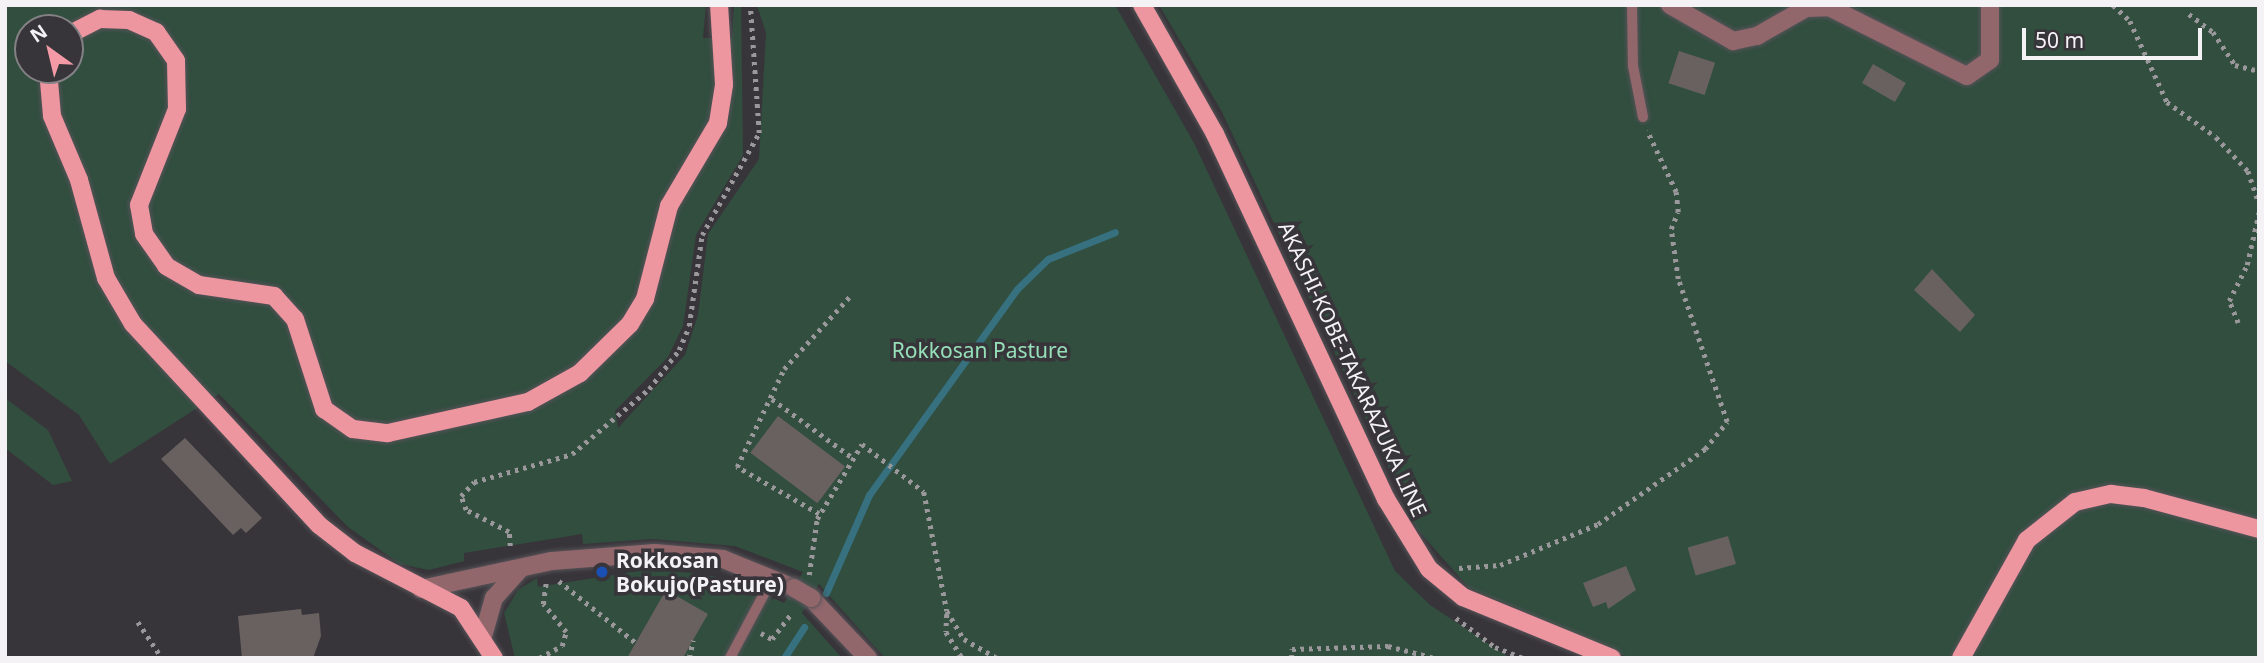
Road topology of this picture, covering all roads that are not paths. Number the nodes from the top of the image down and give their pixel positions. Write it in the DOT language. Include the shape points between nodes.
graph roads {
  1 [pos="719,5"];
  2 [pos="1142,5"];
  3 [pos="1632,5"];
  4 [pos="1670,5"];
  5 [pos="1990,5"];
  6 [pos="84,27"];
  7 [pos="49,84"];
  8 [pos="1643,117"];
  9 [pos="2259,529"];
  10 [pos="523,567"];
  11 [pos="773,577"];
  12 [pos="421,589"];
  13 [pos="483,636"];
  14 [pos="494,658"];
  15 [pos="730,658"];
  16 [pos="867,658"];
  17 [pos="1612,658"];
  18 [pos="1961,658"];
  1 -- 6 [label="main road" via="724,84 718,123 665,216 645,299 630,324 580,373 528,402 388,433 353,429 324,409 295,319 274,296 199,285 166,267 144,234 139,205 177,109 176,61 156,32 129,20 100,19"];
  2 -- 17 [label="main road, AKASHI-KOBE-TAKARAZUKA LINE" via="1233,169 1393,513 1438,579 1474,603"];
  3 -- 8 [label="lane" via="1633,66"];
  4 -- 5 [label="street" via="1734,41 1757,36 1806,8 1829,7 1967,76 1990,60"];
  7 -- 12 [label="main road" via="52,116 79,180 106,278 125,312 319,525"];
  9 -- 18 [label="main road" via="2134,496 2075,502 2027,540"];
  10 -- 11 [label="street" via="684,553"];
  10 -- 12 [label="street"];
  10 -- 13 [label="street" via="494,598"];
  11 -- 15 [label="lane"];
  11 -- 16 [label="street, bridge" via="811,598"];
  12 -- 13 [label="main road" via="461,608"];
  13 -- 14 [label="main road"];
}
